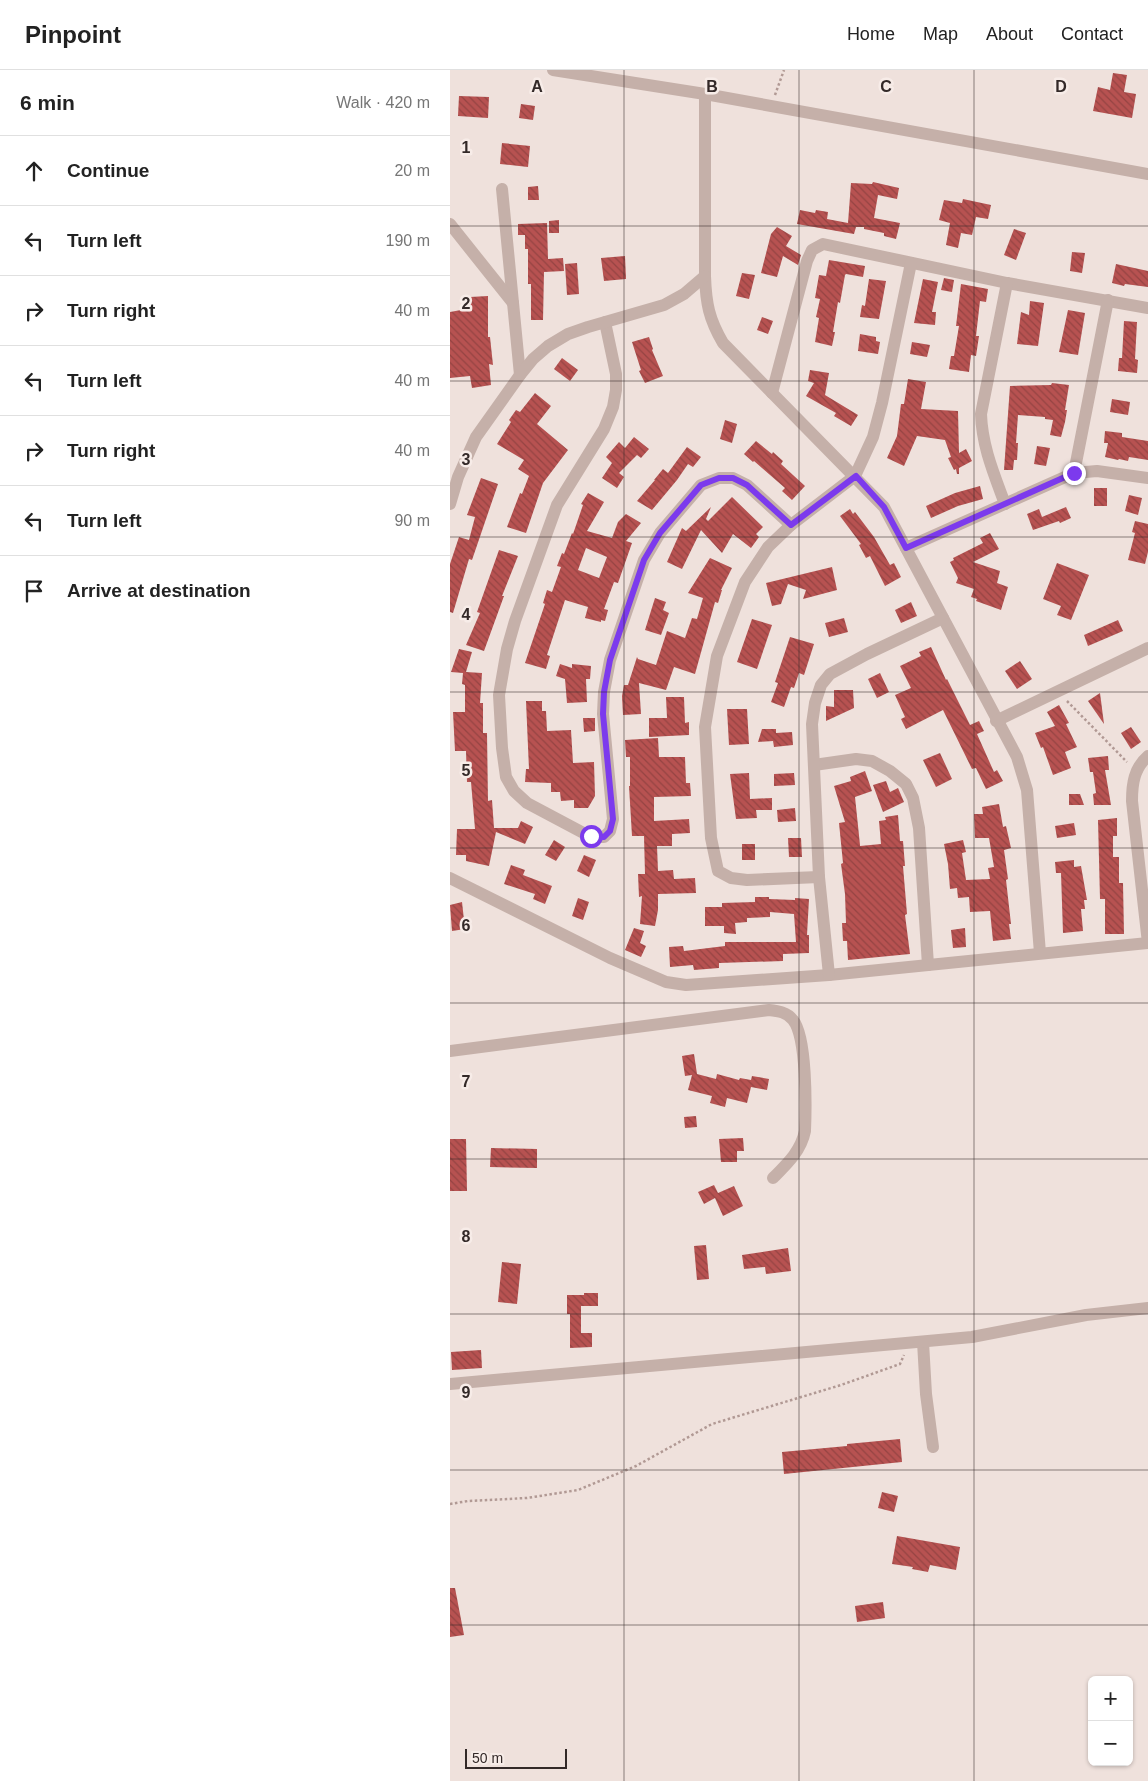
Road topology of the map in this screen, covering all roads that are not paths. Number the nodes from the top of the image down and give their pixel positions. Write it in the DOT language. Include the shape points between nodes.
graph roads {
  1 [pos="553,70"];
  2 [pos="705,94"];
  3 [pos="1148,174"];
  4 [pos="502,189"];
  5 [pos="450,224"];
  6 [pos="911,263"];
  7 [pos="705,276"];
  8 [pos="1008,283"];
  9 [pos="1108,300"];
  10 [pos="513,303"];
  11 [pos="1148,308"];
  12 [pos="605,322"];
  13 [pos="520,375"];
  14 [pos="772,394"];
  15 [pos="454,473"];
  16 [pos="1074,473"];
  17 [pos="856,476"];
  18 [pos="1148,478"];
  19 [pos="450,504"];
  20 [pos="1005,504"];
  21 [pos="791,525"];
  22 [pos="906,548"];
  23 [pos="943,618"];
  24 [pos="1148,648"];
  25 [pos="996,721"];
  26 [pos="1148,756"];
  27 [pos="814,765"];
  28 [pos="819,877"];
  29 [pos="450,878"];
  30 [pos="1148,943"];
  31 [pos="1040,953"];
  32 [pos="928,965"];
  33 [pos="829,975"];
  34 [pos="450,1051"];
  35 [pos="772,1178"];
  36 [pos="1148,1308"];
  37 [pos="923,1342"];
  38 [pos="450,1384"];
  39 [pos="933,1447"];
  1 -- 2 [label="street"];
  2 -- 3 [label="street"];
  2 -- 7 [label="street"];
  4 -- 10 [label="street"];
  5 -- 10 [label="street"];
  6 -- 8 [label="street"];
  6 -- 14 [label="street" via="823,244 812,250"];
  6 -- 17 [label="street" via="873,437"];
  7 -- 12 [label="street" via="684,294 664,305"];
  7 -- 14 [label="street" via="706,302 723,343"];
  8 -- 9 [label="street"];
  8 -- 20 [label="street" via="981,414 988,459"];
  9 -- 11 [label="street"];
  9 -- 16 [label="street"];
  10 -- 13 [label="street"];
  12 -- 13 [label="street" via="568,334 548,346"];
  12 -- 21 [label="street" via="616,374 613,407 604,430 557,505 507,649 499,695 506,776 514,791 527,803 591,836 604,837 610,831 613,819 603,714 604,692 610,660 644,560 660,533 701,485 719,478 733,478 747,485"];
  13 -- 15 [label="street"];
  14 -- 17 [label="street"];
  15 -- 19 [label="street"];
  16 -- 18 [label="street" via="1097,471"];
  16 -- 20 [label="street"];
  17 -- 21 [label="street"];
  17 -- 22 [label="street" via="884,507"];
  20 -- 22 [label="street"];
  21 -- 28 [label="street" via="768,547 746,582 717,656 705,727 711,838 718,871 731,878"];
  22 -- 23 [label="street"];
  23 -- 25 [label="street"];
  23 -- 27 [label="street" via="830,674 815,703 812,724"];
  24 -- 25 [label="street"];
  25 -- 31 [label="street" via="1017,757 1027,790"];
  26 -- 30 [label="street" via="1142,761 1132,785"];
  27 -- 28 [label="street"];
  27 -- 32 [label="street" via="856,759 872,761 906,784 913,798 919,828"];
  28 -- 33 [label="street"];
  29 -- 33 [label="street" via="610,958 666,982 686,985"];
  30 -- 31 [label="street"];
  31 -- 32 [label="street"];
  32 -- 33 [label="street"];
  34 -- 35 [label="street" via="769,1010 782,1012 792,1018 802,1042 805,1131 794,1157"];
  36 -- 37 [label="street"];
  37 -- 38 [label="street"];
  37 -- 39 [label="street"];
}
